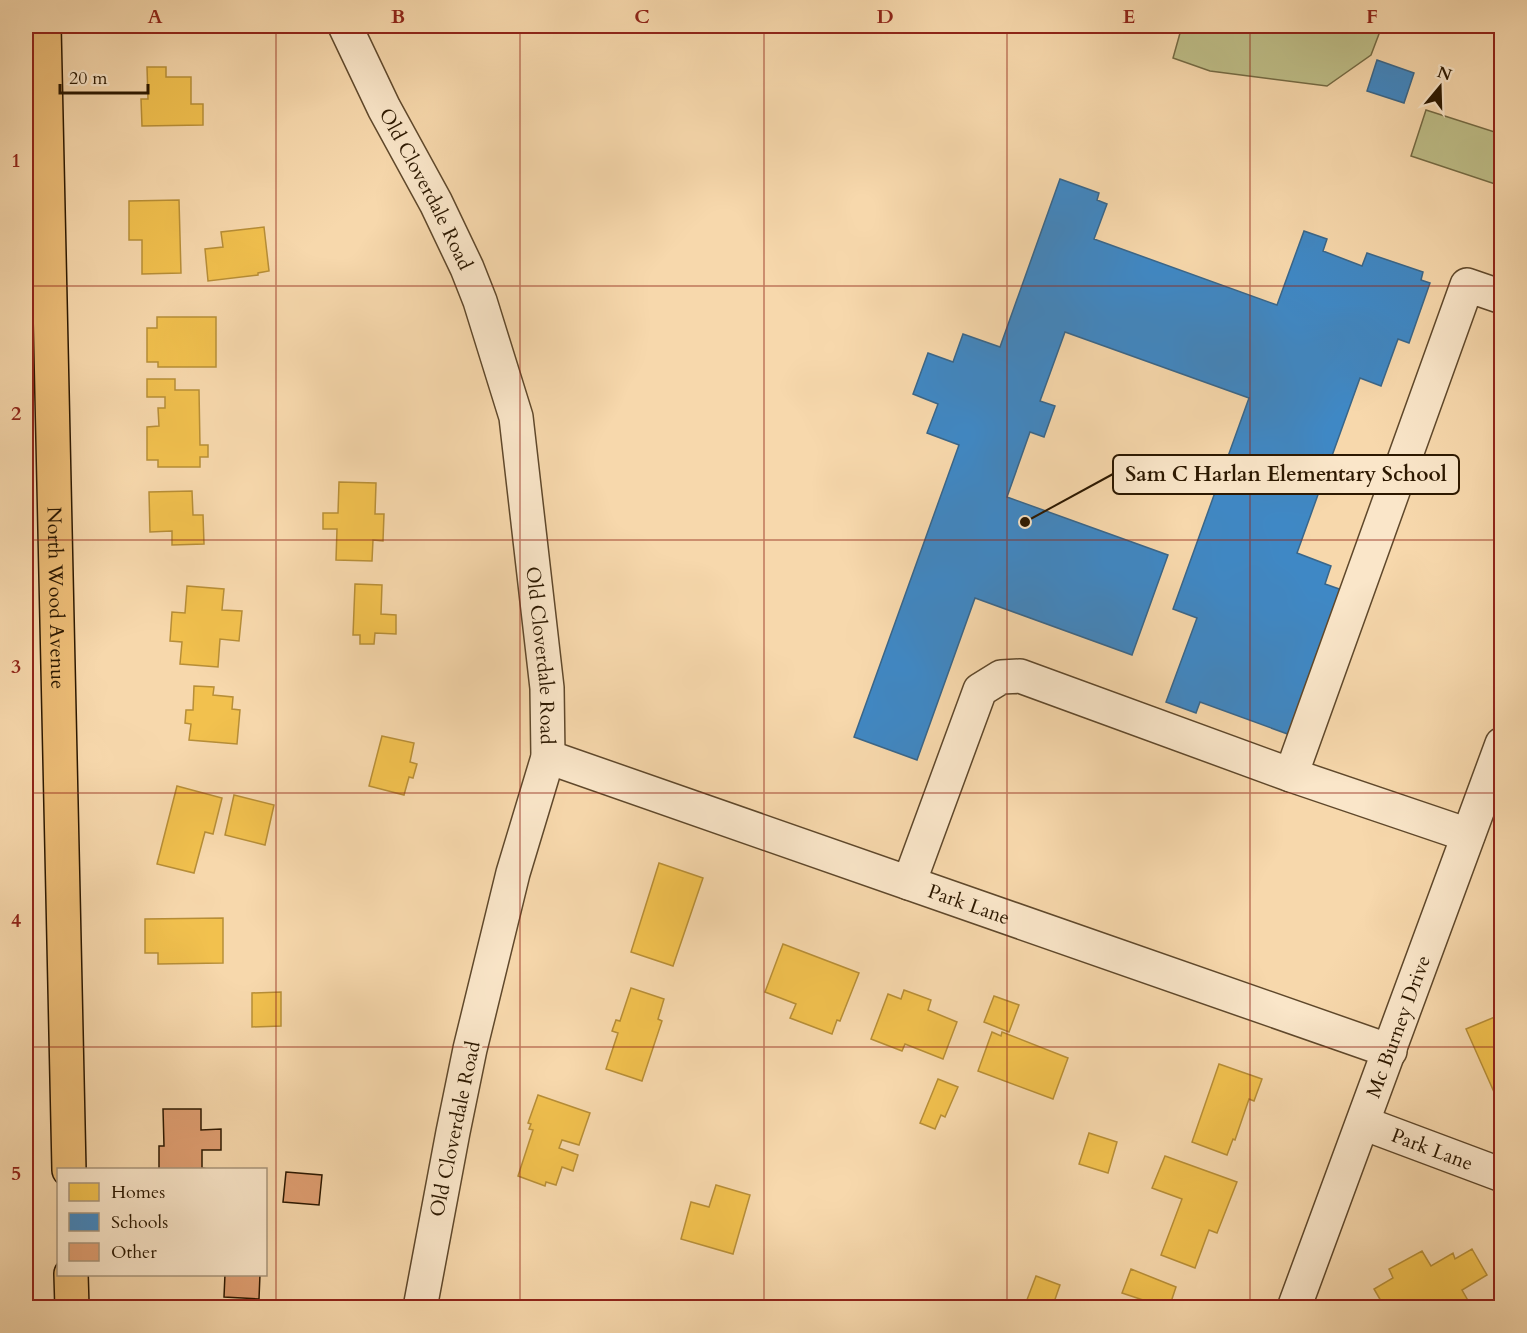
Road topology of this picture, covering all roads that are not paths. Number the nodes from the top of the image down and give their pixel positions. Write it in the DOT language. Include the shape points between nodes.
graph roads {
  1 [pos="44,26"];
  2 [pos="345,26"];
  3 [pos="1502,297"];
  4 [pos="1502,744"];
  5 [pos="548,757"];
  6 [pos="1292,775"];
  7 [pos="1468,835"];
  8 [pos="909,883"];
  9 [pos="1390,1051"];
  10 [pos="1363,1123"];
  11 [pos="69,1168"];
  12 [pos="1502,1175"];
  13 [pos="71,1276"];
  14 [pos="72,1308"];
  15 [pos="420,1308"];
  16 [pos="1294,1308"];
  1 -- 11 [label="main road, North Wood Avenue"];
  2 -- 5 [label="street, Old Cloverdale Road" via="466,268 516,417 547,688"];
  3 -- 6 [label="street" via="1467,285"];
  4 -- 7 [label="street, Mc Burney Drive"];
  5 -- 8 [label="street, Park Lane"];
  5 -- 15 [label="street, Old Cloverdale Road" via="513,873 470,1049"];
  6 -- 7 [label="street"];
  6 -- 8 [label="street" via="1020,676 1000,677 980,690"];
  7 -- 9 [label="street, Mc Burney Drive"];
  8 -- 9 [label="street, Park Lane"];
  9 -- 10 [label="street, Mc Burney Drive"];
  10 -- 12 [label="street, Park Lane"];
  10 -- 16 [label="street, Mc Burney Drive"];
  13 -- 14 [label="main road"];
}
